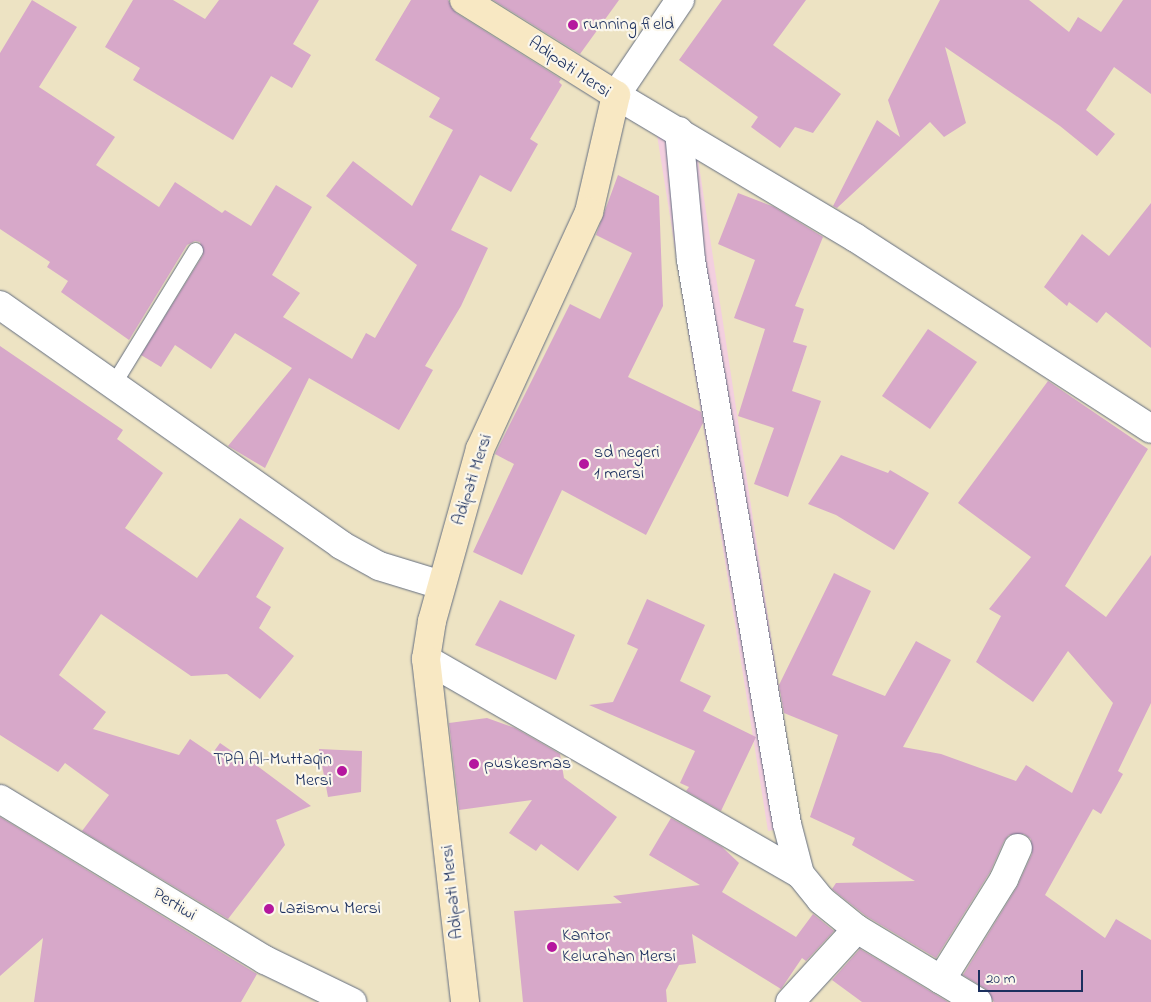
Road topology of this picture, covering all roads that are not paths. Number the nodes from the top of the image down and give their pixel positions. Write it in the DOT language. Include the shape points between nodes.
graph roads {
  1 [pos="464,0"];
  2 [pos="680,0"];
  3 [pos="607,90"];
  4 [pos="679,131"];
  5 [pos="195,250"];
  6 [pos="0,305"];
  7 [pos="113,384"];
  8 [pos="1151,429"];
  9 [pos="441,585"];
  10 [pos="426,659"];
  11 [pos="0,799"];
  12 [pos="1018,848"];
  13 [pos="800,874"];
  14 [pos="857,929"];
  15 [pos="941,980"];
  16 [pos="352,1002"];
  17 [pos="465,1002"];
  18 [pos="790,1002"];
  19 [pos="978,1002"];
  1 -- 3 [label="street, Adipati Mersi"];
  2 -- 3 [label="street"];
  3 -- 4 [label="street"];
  3 -- 9 [label="street, Adipati Mersi" via="589,212 480,449"];
  4 -- 8 [label="street" via="856,238"];
  4 -- 13 [label="street" via="692,260 787,824"];
  5 -- 7 [label="lane"];
  6 -- 7 [label="street"];
  7 -- 9 [label="street" via="341,545 380,566"];
  9 -- 10 [label="street, Adipati Mersi"];
  10 -- 13 [label="street"];
  10 -- 17 [label="street, Adipati Mersi"];
  11 -- 16 [label="street, Pertiwi" via="265,960"];
  12 -- 15 [label="street" via="1004,879"];
  13 -- 14 [label="street" via="821,900"];
  14 -- 15 [label="street"];
  14 -- 18 [label="street"];
  15 -- 19 [label="street"];
}
